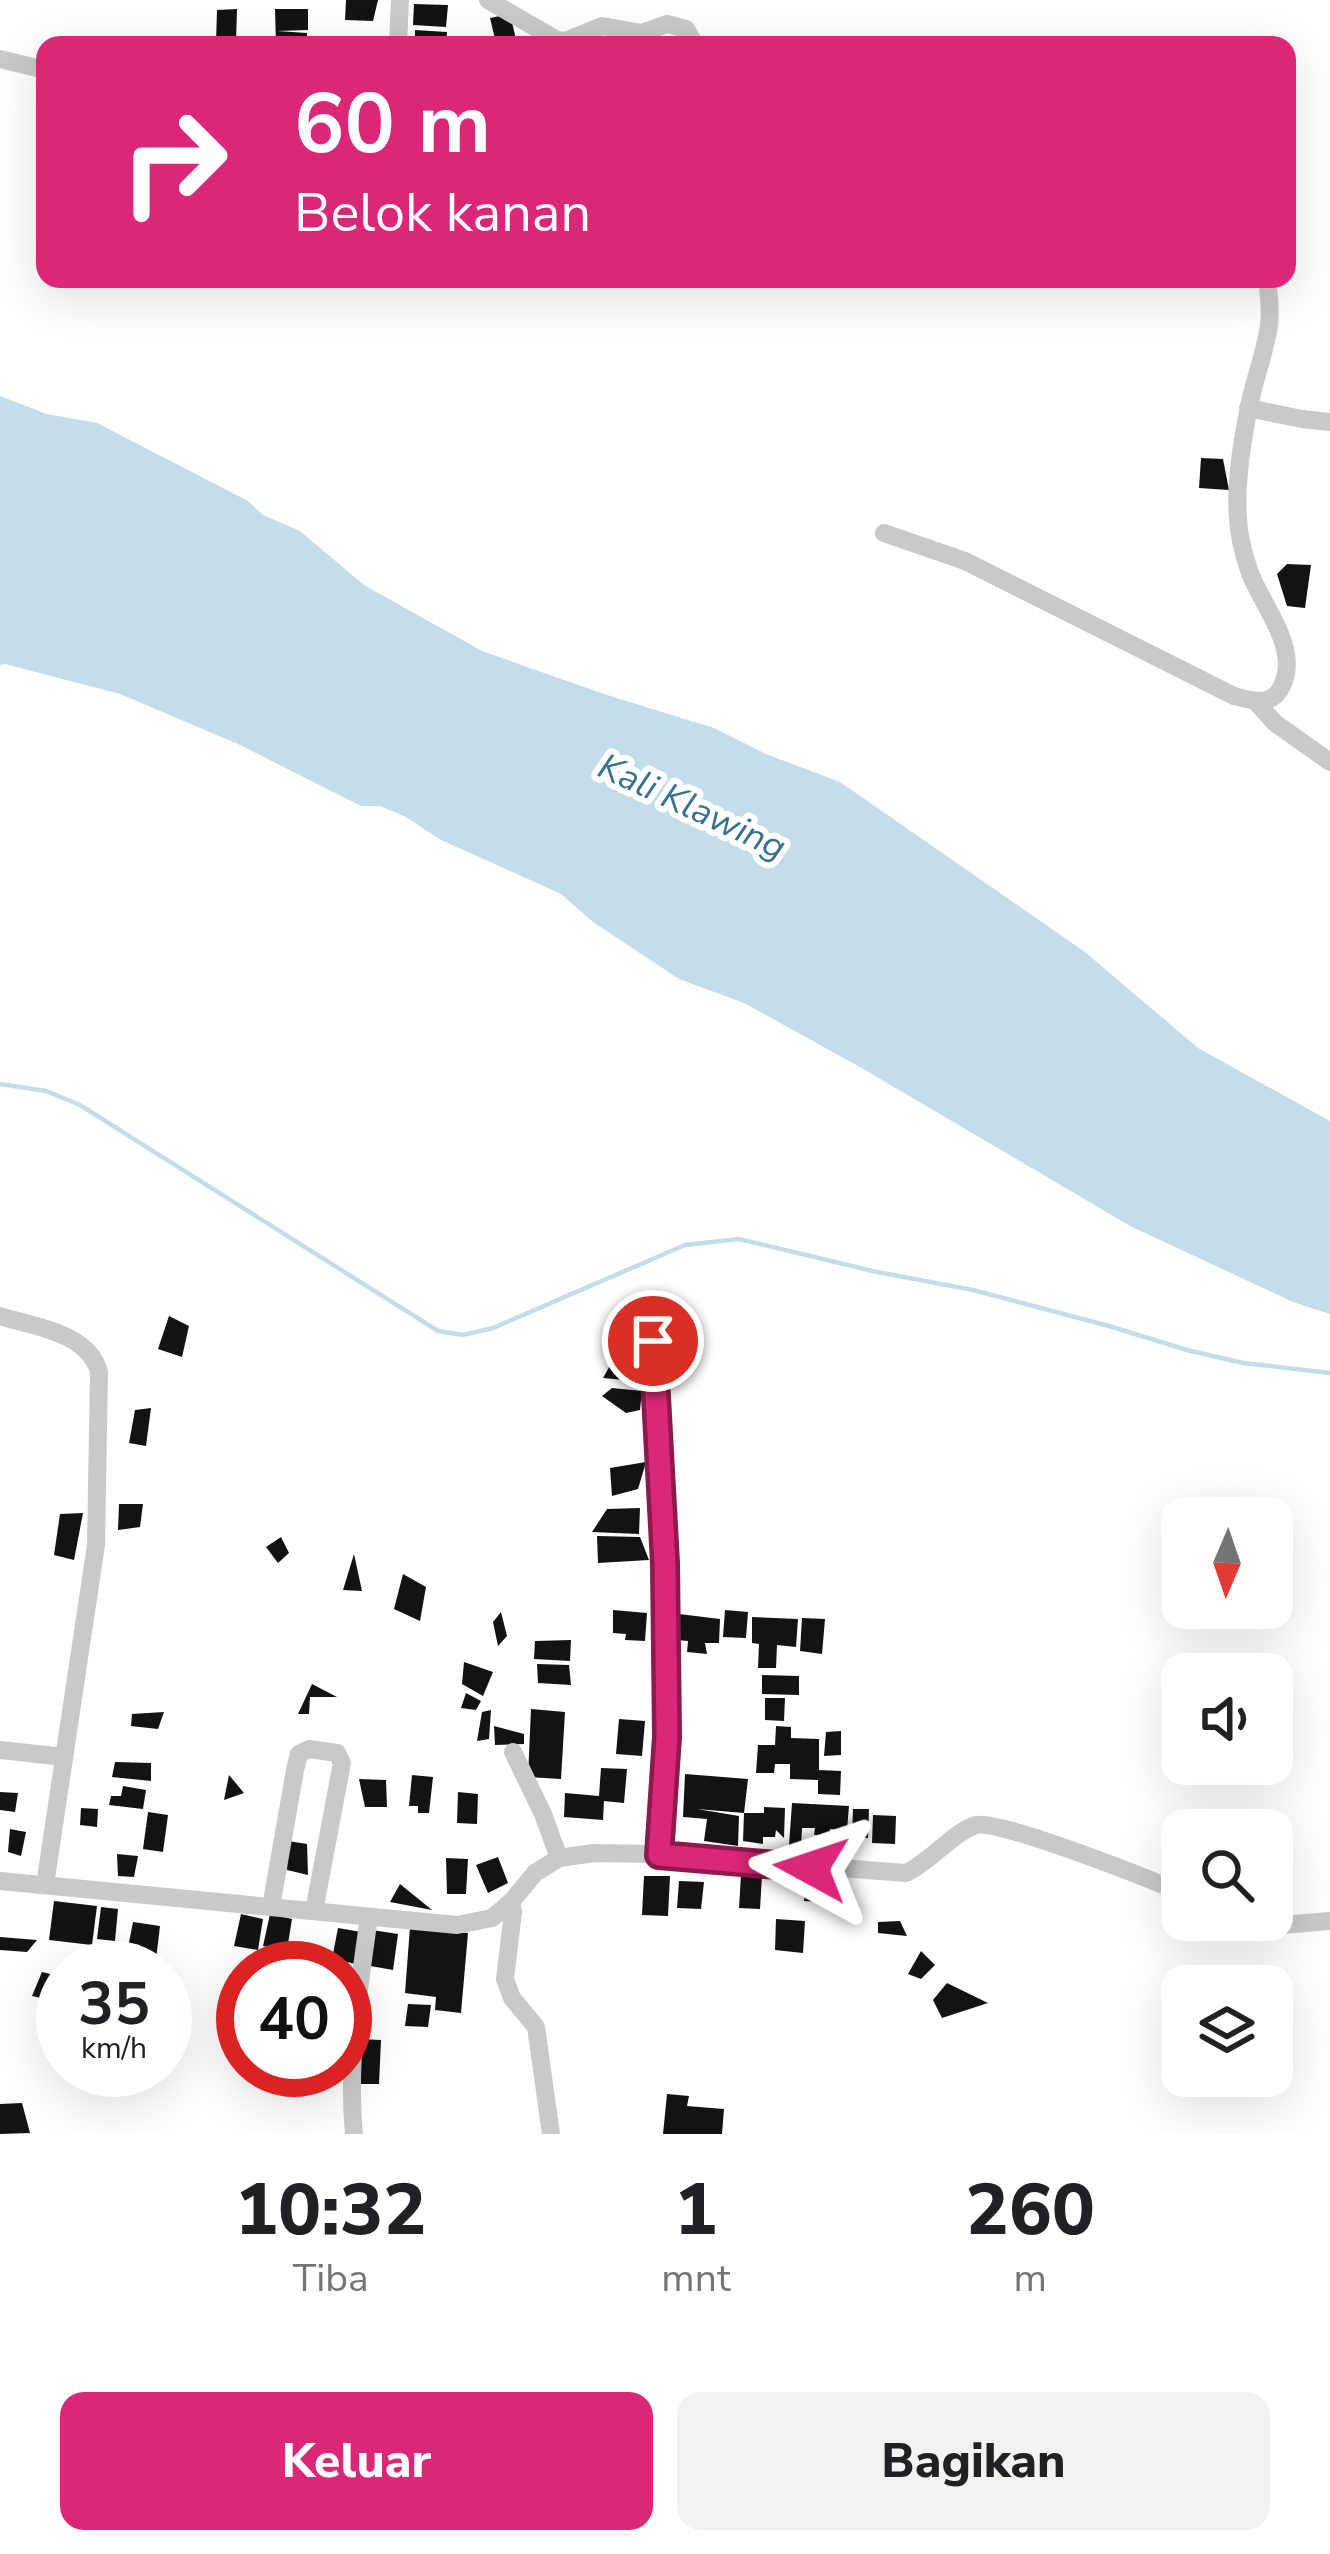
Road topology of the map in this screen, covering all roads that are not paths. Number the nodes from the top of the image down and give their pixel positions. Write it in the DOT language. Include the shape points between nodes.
graph roads {
  1 [pos="400,0"];
  2 [pos="488,0"];
  3 [pos="398,36"];
  4 [pos="550,36"];
  5 [pos="576,36"];
  6 [pos="690,36"];
  7 [pos="0,59"];
  8 [pos="36,68"];
  9 [pos="1267,288"];
  10 [pos="1249,408"];
  11 [pos="1330,422"];
  12 [pos="884,533"];
  13 [pos="1256,702"];
  14 [pos="1330,762"];
  15 [pos="0,1316"];
  16 [pos="653,1341"];
  17 [pos="0,1750"];
  18 [pos="513,1752"];
  19 [pos="64,1757"];
  20 [pos="659,1855"];
  21 [pos="560,1858"];
  22 [pos="0,1881"];
  23 [pos="1161,1884"];
  24 [pos="45,1885"];
  25 [pos="511,1902"];
  26 [pos="271,1907"];
  27 [pos="314,1911"];
  28 [pos="370,1917"];
  29 [pos="1330,1921"];
  30 [pos="1293,1926"];
  31 [pos="354,2134"];
  32 [pos="551,2134"];
  1 -- 3 [label="street"];
  2 -- 4 [label="street"];
  5 -- 6 [label="street" via="602,26 642,33 667,25"];
  7 -- 8 [label="street"];
  9 -- 10 [label="street" via="1269,327"];
  10 -- 11 [label="street"];
  10 -- 13 [label="street" via="1238,517 1251,576 1288,669 1278,694"];
  12 -- 13 [label="street" via="964,561"];
  13 -- 14 [label="street"];
  15 -- 19 [label="street" via="81,1343 99,1372 97,1545"];
  16 -- 20 [label="street" via="665,1563"];
  17 -- 19 [label="street"];
  18 -- 21 [label="street"];
  19 -- 24 [label="street"];
  20 -- 21 [label="street"];
  20 -- 23 [label="street" via="906,1873 978,1824"];
  21 -- 25 [label="street"];
  22 -- 24 [label="street"];
  24 -- 26 [label="street"];
  25 -- 28 [label="street" via="492,1918 457,1924"];
  25 -- 32 [label="street" via="507,1989 536,2027"];
  26 -- 27 [label="street"];
  26 -- 27 [label="street" via="295,1770 309,1749 337,1753 342,1763"];
  27 -- 28 [label="street"];
  28 -- 31 [label="street" via="351,2086"];
  29 -- 30 [label="street"];
}
